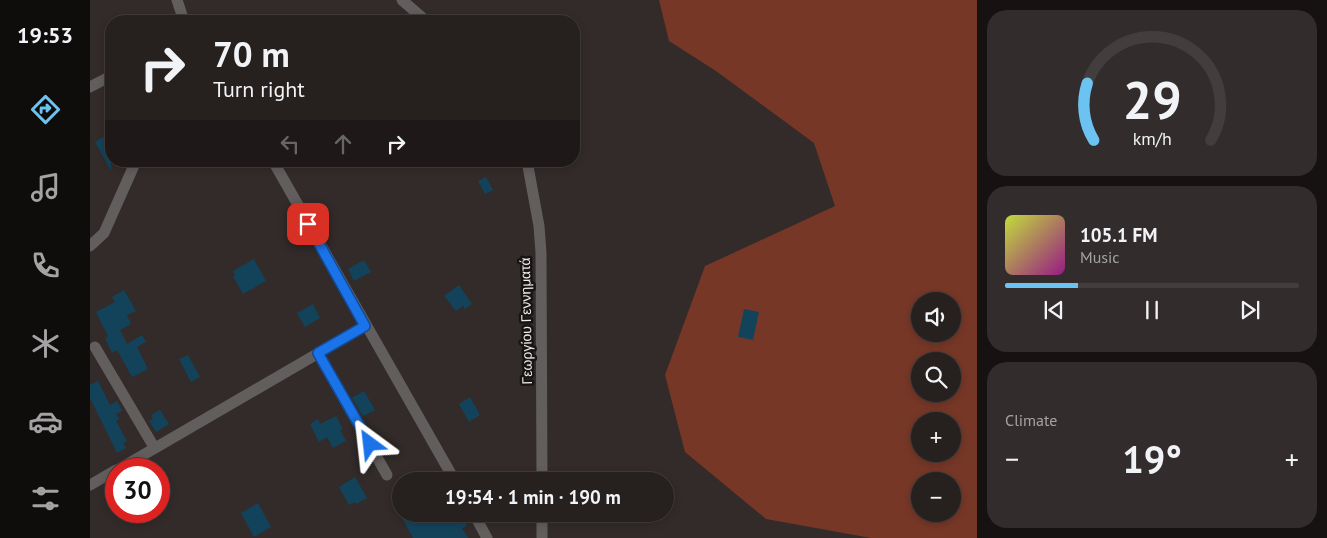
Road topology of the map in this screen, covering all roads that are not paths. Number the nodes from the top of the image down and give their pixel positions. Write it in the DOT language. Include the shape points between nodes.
graph roads {
  1 [pos="177,0"];
  2 [pos="402,0"];
  3 [pos="182,15"];
  4 [pos="419,15"];
  5 [pos="105,79"];
  6 [pos="90,87"];
  7 [pos="133,167"];
  8 [pos="276,167"];
  9 [pos="528,167"];
  10 [pos="90,246"];
  11 [pos="365,326"];
  12 [pos="95,347"];
  13 [pos="318,353"];
  14 [pos="154,447"];
  15 [pos="137,458"];
  16 [pos="450,472"];
  17 [pos="542,472"];
  18 [pos="387,475"];
  19 [pos="105,477"];
  20 [pos="90,485"];
  21 [pos="479,522"];
  22 [pos="542,522"];
  23 [pos="488,538"];
  24 [pos="542,538"];
  1 -- 3 [label="street"];
  2 -- 4 [label="street"];
  5 -- 6 [label="street"];
  7 -- 10 [label="street" via="104,233"];
  8 -- 11 [label="street"];
  9 -- 17 [label="street, Γεωργίου Γεννηματά" via="541,252"];
  11 -- 13 [label="street"];
  11 -- 16 [label="street"];
  12 -- 14 [label="street"];
  13 -- 14 [label="street"];
  13 -- 18 [label="street"];
  14 -- 15 [label="street"];
  19 -- 20 [label="street"];
  21 -- 23 [label="street"];
  22 -- 24 [label="street"];
}
